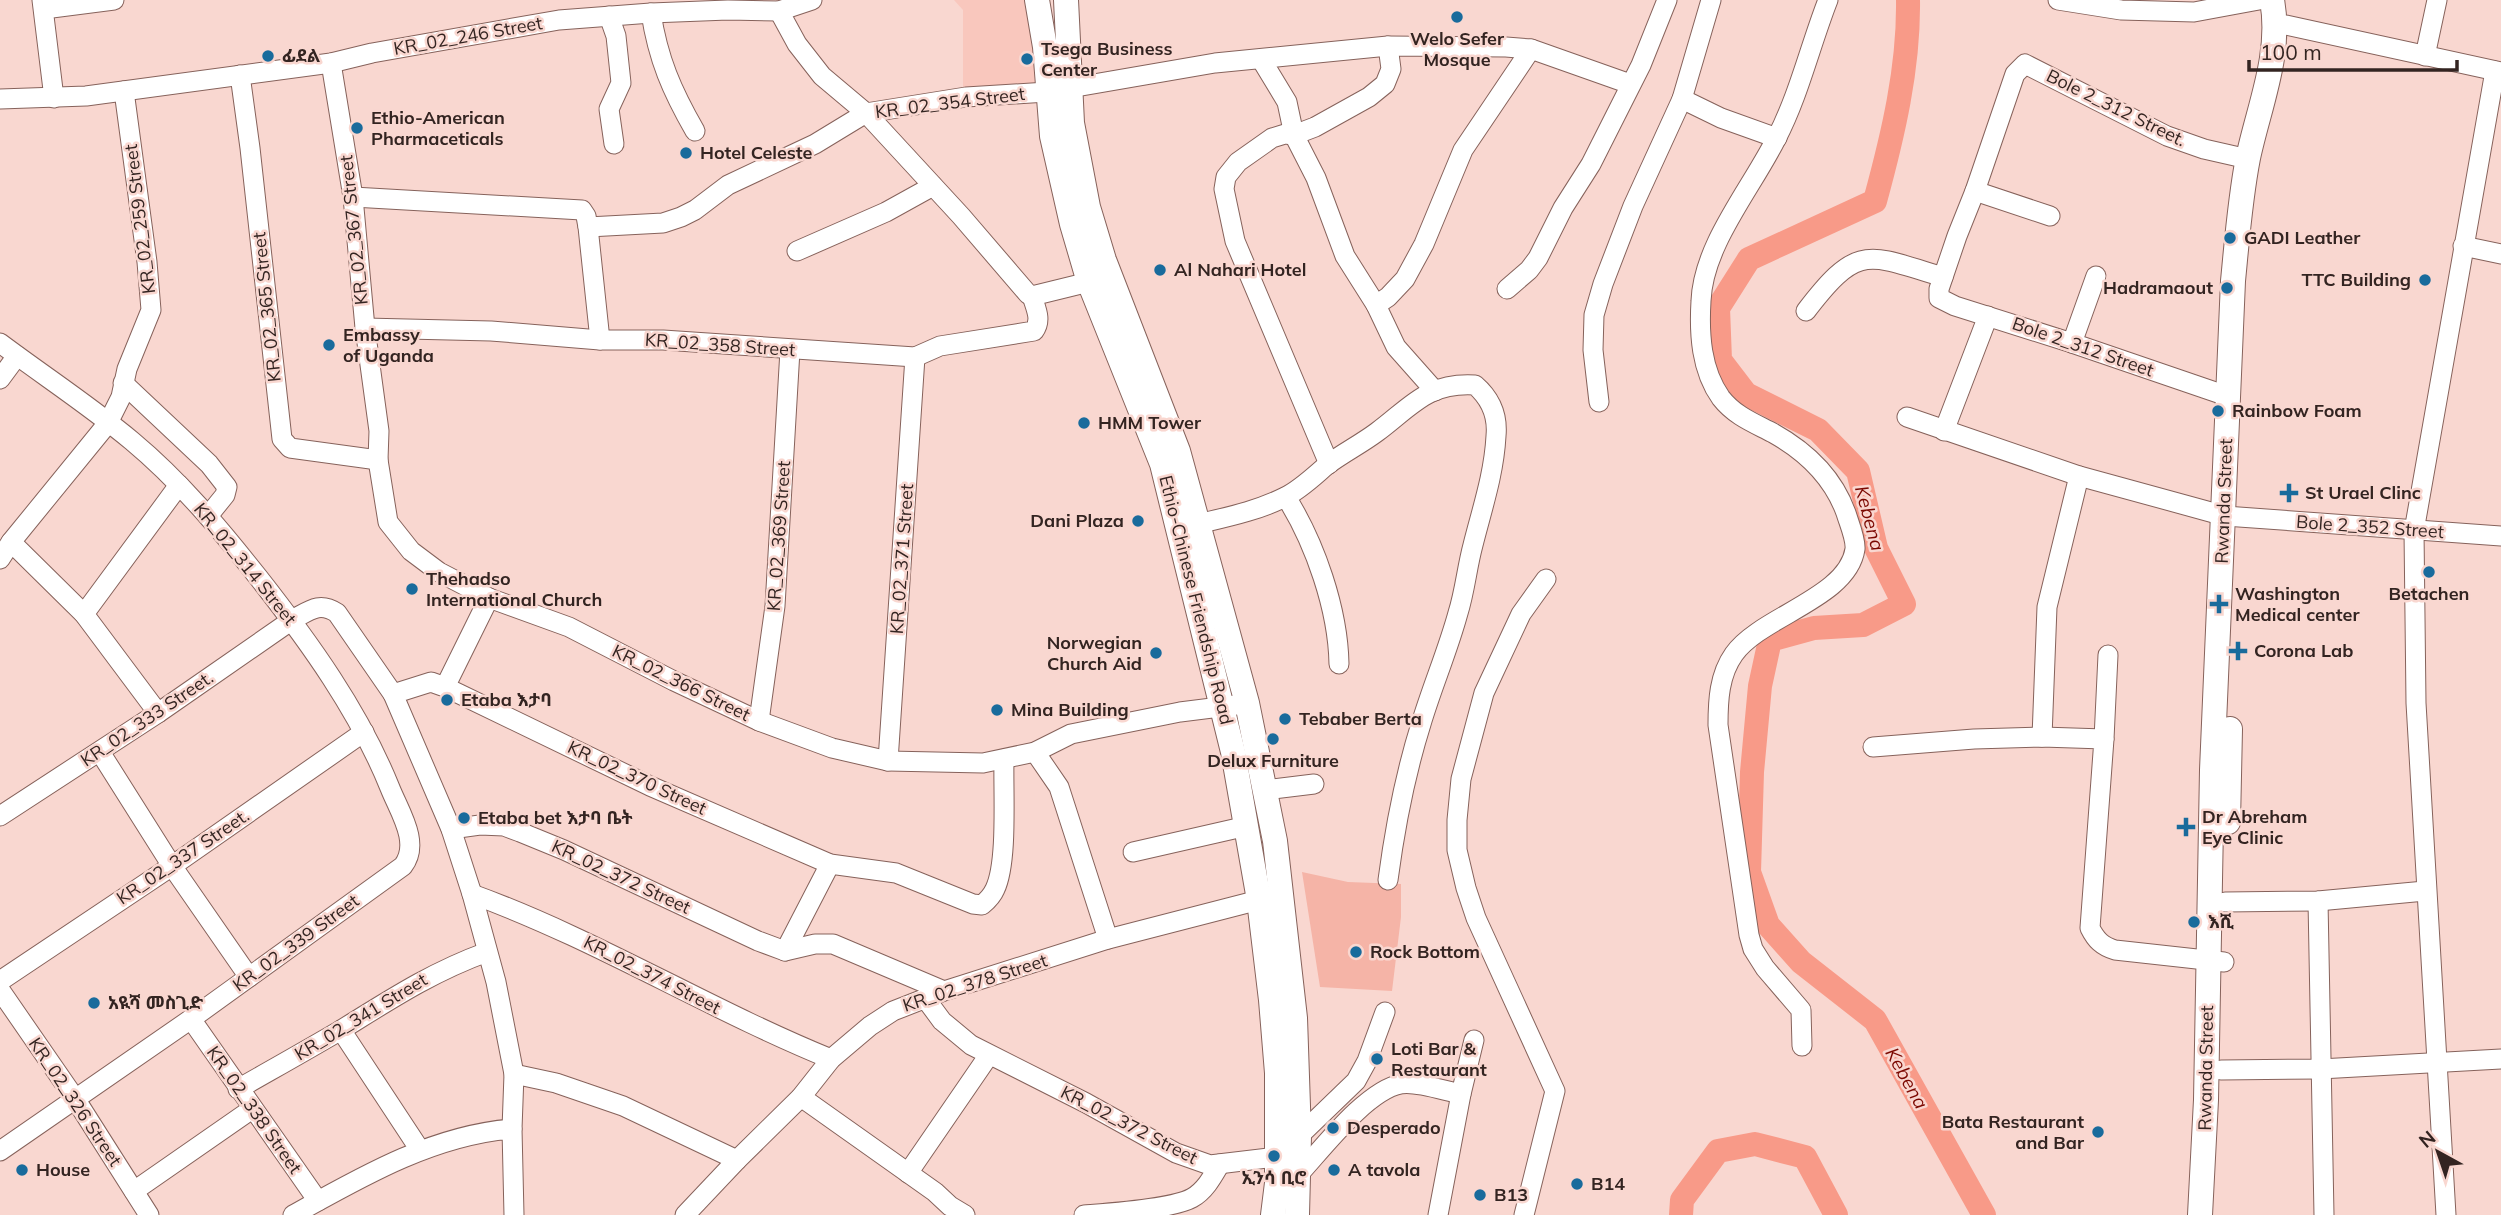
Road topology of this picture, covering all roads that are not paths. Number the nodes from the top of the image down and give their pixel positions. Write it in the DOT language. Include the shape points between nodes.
graph roads {
  1 [pos="114,0"];
  2 [pos="812,0"];
  3 [pos="1037,0"];
  4 [pos="1066,0"];
  5 [pos="1667,0"];
  6 [pos="1695,0"];
  7 [pos="1711,0"];
  8 [pos="1828,0"];
  9 [pos="2058,0"];
  10 [pos="2259,0"];
  11 [pos="2272,0"];
  12 [pos="2287,0"];
  13 [pos="2437,0"];
  14 [pos="43,5"];
  15 [pos="779,11"];
  16 [pos="651,13"];
  17 [pos="609,16"];
  18 [pos="1705,21"];
  19 [pos="2286,25"];
  20 [pos="1388,46"];
  21 [pos="1531,49"];
  22 [pos="2425,56"];
  23 [pos="1261,59"];
  24 [pos="331,63"];
  25 [pos="2498,72"];
  26 [pos="240,75"];
  27 [pos="2267,82"];
  28 [pos="1630,84"];
  29 [pos="1059,90"];
  30 [pos="124,91"];
  31 [pos="54,98"];
  32 [pos="0,99"];
  33 [pos="1682,99"];
  34 [pos="866,113"];
  35 [pos="695,131"];
  36 [pos="1294,135"];
  37 [pos="1777,138"];
  38 [pos="614,144"];
  39 [pos="2248,159"];
  40 [pos="933,186"];
  41 [pos="1975,191"];
  42 [pos="353,197"];
  43 [pos="2050,216"];
  44 [pos="588,227"];
  45 [pos="2463,246"];
  46 [pos="797,251"];
  47 [pos="2501,254"];
  48 [pos="2096,276"];
  49 [pos="1943,277"];
  50 [pos="1089,282"];
  51 [pos="1507,289"];
  52 [pos="1032,296"];
  53 [pos="1376,305"];
  54 [pos="1806,311"];
  55 [pos="1988,316"];
  56 [pos="365,328"];
  57 [pos="600,340"];
  58 [pos="2072,343"];
  59 [pos="0,344"];
  60 [pos="790,350"];
  61 [pos="17,356"];
  62 [pos="915,358"];
  63 [pos="0,379"];
  64 [pos="123,383"];
  65 [pos="1435,391"];
  66 [pos="2227,396"];
  67 [pos="1599,402"];
  68 [pos="1907,418"];
  69 [pos="108,422"];
  70 [pos="1944,431"];
  71 [pos="378,460"];
  72 [pos="1329,464"];
  73 [pos="2079,477"];
  74 [pos="179,485"];
  75 [pos="1286,497"];
  76 [pos="208,516"];
  77 [pos="2232,517"];
  78 [pos="387,522"];
  79 [pos="1198,524"];
  80 [pos="2414,531"];
  81 [pos="2501,536"];
  82 [pos="11,542"];
  83 [pos="0,559"];
  84 [pos="1546,579"];
  85 [pos="489,598"];
  86 [pos="85,614"];
  87 [pos="292,620"];
  88 [pos="2108,655"];
  89 [pos="1339,664"];
  90 [pos="445,687"];
  91 [pos="393,694"];
  92 [pos="1235,705"];
  93 [pos="158,713"];
  94 [pos="759,721"];
  95 [pos="364,732"];
  96 [pos="2042,737"];
  97 [pos="2104,739"];
  98 [pos="1873,747"];
  99 [pos="100,752"];
  100 [pos="1035,752"];
  101 [pos="1004,759"];
  102 [pos="888,761"];
  103 [pos="1314,784"];
  104 [pos="1265,790"];
  105 [pos="0,816"];
  106 [pos="1247,826"];
  107 [pos="451,829"];
  108 [pos="411,848"];
  109 [pos="1133,852"];
  110 [pos="831,864"];
  111 [pos="172,866"];
  112 [pos="1388,880"];
  113 [pos="2425,891"];
  114 [pos="472,894"];
  115 [pos="1259,900"];
  116 [pos="2318,901"];
  117 [pos="2225,902"];
  118 [pos="1108,939"];
  119 [pos="785,951"];
  120 [pos="487,952"];
  121 [pos="2216,962"];
  122 [pos="250,977"];
  123 [pos="0,981"];
  124 [pos="0,990"];
  125 [pos="944,991"];
  126 [pos="925,998"];
  127 [pos="1385,1012"];
  128 [pos="191,1019"];
  129 [pos="341,1030"];
  130 [pos="1474,1040"];
  131 [pos="1802,1046"];
  132 [pos="989,1055"];
  133 [pos="831,1059"];
  134 [pos="2501,1059"];
  135 [pos="2435,1064"];
  136 [pos="2221,1069"];
  137 [pos="2320,1069"];
  138 [pos="514,1073"];
  139 [pos="238,1089"];
  140 [pos="1461,1094"];
  141 [pos="801,1097"];
  142 [pos="76,1100"];
  143 [pos="252,1109"];
  144 [pos="512,1129"];
  145 [pos="1299,1136"];
  146 [pos="420,1150"];
  147 [pos="0,1151"];
  148 [pos="1276,1157"];
  149 [pos="737,1160"];
  150 [pos="1220,1164"];
  151 [pos="908,1173"];
  152 [pos="1299,1174"];
  153 [pos="134,1191"];
  154 [pos="318,1201"];
  155 [pos="149,1215"];
  156 [pos="293,1215"];
  157 [pos="514,1215"];
  158 [pos="685,1215"];
  159 [pos="965,1215"];
  160 [pos="1084,1215"];
  161 [pos="1273,1215"];
  162 [pos="1297,1215"];
  163 [pos="1438,1215"];
  164 [pos="1524,1215"];
  165 [pos="2200,1215"];
  166 [pos="2217,1215"];
  167 [pos="2324,1215"];
  168 [pos="2445,1215"];
  1 -- 14 [label="street"];
  2 -- 15 [label="street, KR_02_246 Street"];
  3 -- 29 [label="main road, Ethio-Chinese Friendship Road"];
  4 -- 29 [label="main road, Ethio-Chinese Friendship Road"];
  5 -- 28 [label="street"];
  6 -- 18 [label="street"];
  7 -- 18 [label="street"];
  8 -- 37 [label="street"];
  9 -- 10 [label="street" via="2121,10 2194,12"];
  10 -- 27 [label="main road, Rwanda Street" via="2260,78"];
  11 -- 27 [label="main road" via="2275,22"];
  12 -- 19 [label="main road, Rwanda Street"];
  13 -- 22 [label="street"];
  14 -- 31 [label="street"];
  15 -- 16 [label="street, KR_02_246 Street"];
  15 -- 34 [label="street" via="822,76"];
  16 -- 17 [label="street, KR_02_246 Street"];
  16 -- 35 [label="street" via="667,76"];
  17 -- 24 [label="street, KR_02_246 Street" via="525,24"];
  17 -- 38 [label="street" via="621,83 609,109"];
  18 -- 33 [label="street"];
  19 -- 22 [label="street"];
  19 -- 77 [label="main road, Rwanda Street" via="2257,194"];
  20 -- 21 [label="street, KR_02_354 Street"];
  20 -- 23 [label="street, KR_02_354 Street"];
  20 -- 36 [label="street" via="1391,69 1385,84 1369,97"];
  21 -- 28 [label="street, KR_02_354 Street"];
  21 -- 53 [label="street" via="1463,150 1405,279"];
  22 -- 25 [label="street"];
  23 -- 29 [label="street, KR_02_354 Street"];
  23 -- 36 [label="street" via="1287,102"];
  24 -- 26 [label="street, KR_02_246 Street"];
  24 -- 42 [label="street, KR_02_367 Street"];
  25 -- 45 [label="street"];
  26 -- 30 [label="street, KR_02_246 Street"];
  26 -- 71 [label="street, KR_02_365 Street" via="282,439 290,447"];
  27 -- 39 [label="main road, Rwanda Street"];
  28 -- 51 [label="street" via="1538,258"];
  29 -- 34 [label="street, KR_02_354 Street" via="965,97"];
  29 -- 50 [label="main road, Ethio-Chinese Friendship Road" via="1052,136"];
  29 -- 79 [label="main road, Ethio-Chinese Friendship Road" via="1072,123 1088,207 1104,260 1178,451"];
  30 -- 31 [label="street, KR_02_246 Street"];
  30 -- 64 [label="street, KR_02_259 Street" via="151,310"];
  31 -- 32 [label="street"];
  33 -- 37 [label="street"];
  33 -- 67 [label="street" via="1633,206 1594,315"];
  34 -- 40 [label="street"];
  34 -- 44 [label="street, KR_02_354 Street" via="815,144 728,185 681,217 663,223"];
  36 -- 53 [label="street" via="1316,178 1345,256"];
  36 -- 72 [label="street" via="1272,138 1238,162 1226,177 1224,189 1235,241"];
  37 -- 131 [label="street" via="1717,242 1705,275 1701,328 1703,357 1721,397 1741,418 1796,447 1828,477 1856,546 1851,565 1838,580 1735,652 1718,700 1749,935 1765,968 1801,1010"];
  39 -- 41 [label="street, Bole 2_312 Street." via="2166,136 2025,64 2015,74"];
  39 -- 66 [label="main road, Rwanda Street" via="2237,234"];
  40 -- 46 [label="street"];
  40 -- 52 [label="street"];
  41 -- 43 [label="street"];
  41 -- 49 [label="street"];
  42 -- 44 [label="street" via="577,209 586,216"];
  42 -- 56 [label="street, KR_02_367 Street"];
  44 -- 57 [label="street"];
  45 -- 47 [label="street"];
  45 -- 80 [label="street"];
  48 -- 58 [label="street"];
  49 -- 54 [label="street" via="1903,264 1859,260 1827,283"];
  49 -- 55 [label="street, Bole 2_312 Street" via="1939,298"];
  50 -- 52 [label="street"];
  50 -- 92 [label="main road, Ethio-Chinese Friendship Road" via="1162,464"];
  52 -- 62 [label="street, KR_02_358 Street" via="1038,318 1034,331 940,346"];
  53 -- 65 [label="street" via="1396,347"];
  55 -- 58 [label="street, Bole 2_312 Street"];
  55 -- 70 [label="street"];
  56 -- 57 [label="street, KR_02_358 Street"];
  56 -- 71 [label="street, KR_02_367 Street" via="379,431"];
  57 -- 60 [label="street, KR_02_358 Street" via="687,341"];
  58 -- 66 [label="street, Bole 2_312 Street"];
  59 -- 61 [label="street, KR_02_314 Street"];
  60 -- 62 [label="street, KR_02_358 Street"];
  60 -- 94 [label="street, KR_02_369 Street" via="775,606"];
  61 -- 63 [label="street"];
  61 -- 69 [label="street, KR_02_314 Street"];
  62 -- 102 [label="street, KR_02_371 Street"];
  64 -- 69 [label="street, KR_02_259 Street"];
  64 -- 76 [label="street" via="209,464 227,487"];
  65 -- 72 [label="street" via="1414,401"];
  65 -- 112 [label="street" via="1475,385 1493,406 1497,434 1459,612 1409,768"];
  66 -- 77 [label="main road, Rwanda Street"];
  68 -- 70 [label="street, Bole 2_352 Street"];
  69 -- 74 [label="street, KR_02_314 Street"];
  69 -- 82 [label="street, KR_02_259 Street"];
  70 -- 73 [label="street, Bole 2_352 Street"];
  71 -- 78 [label="street, KR_02_367 Street"];
  72 -- 75 [label="street"];
  73 -- 77 [label="street, Bole 2_352 Street"];
  73 -- 96 [label="street" via="2047,607"];
  74 -- 76 [label="street, KR_02_314 Street"];
  74 -- 86 [label="street"];
  75 -- 79 [label="street"];
  75 -- 89 [label="street" via="1312,544 1333,613"];
  76 -- 87 [label="street, KR_02_314 Street"];
  77 -- 80 [label="street, Bole 2_352 Street"];
  77 -- 117 [label="main road, Rwanda Street"];
  77 -- 121 [label="main road, Rwanda Street" via="2212,771"];
  78 -- 85 [label="street, KR_02_366 Street" via="411,551 439,572"];
  79 -- 92 [label="main road, Ethio-Chinese Friendship Road"];
  80 -- 81 [label="street, Bole 2_352 Street"];
  80 -- 113 [label="street"];
  82 -- 83 [label="street, KR_02_259 Street"];
  82 -- 86 [label="street"];
  84 -- 164 [label="street" via="1521,614 1484,693 1461,779 1457,820 1457,850 1476,918 1555,1091"];
  85 -- 90 [label="street"];
  85 -- 94 [label="street, KR_02_366 Street" via="569,627"];
  86 -- 93 [label="street"];
  87 -- 91 [label="street, KR_02_333 Street." via="316,607 337,613"];
  87 -- 93 [label="street, KR_02_333 Street."];
  87 -- 95 [label="street, KR_02_314 Street"];
  88 -- 97 [label="street"];
  90 -- 91 [label="street" via="430,682"];
  90 -- 110 [label="street, KR_02_370 Street" via="650,786"];
  91 -- 107 [label="street"];
  92 -- 100 [label="street, KR_02_366 Street" via="1071,734"];
  92 -- 104 [label="main road, Ethio-Chinese Friendship Road"];
  92 -- 106 [label="main road, Ethio-Chinese Friendship Road"];
  93 -- 99 [label="street, KR_02_333 Street."];
  94 -- 102 [label="street, KR_02_366 Street" via="832,748"];
  95 -- 108 [label="street, KR_02_314 Street"];
  95 -- 111 [label="street, KR_02_337 Street."];
  96 -- 97 [label="street"];
  96 -- 98 [label="street"];
  97 -- 121 [label="street" via="2090,928 2104,947"];
  99 -- 105 [label="street, KR_02_333 Street."];
  99 -- 111 [label="street"];
  100 -- 101 [label="street, KR_02_366 Street"];
  100 -- 118 [label="street" via="1059,787"];
  101 -- 102 [label="street, KR_02_366 Street" via="983,763"];
  101 -- 110 [label="street, KR_02_370 Street" via="1002,866 997,886 982,905 896,873"];
  103 -- 104 [label="street"];
  104 -- 145 [label="main road, Ethio-Chinese Friendship Road" via="1295,1018"];
  106 -- 109 [label="street"];
  106 -- 115 [label="main road, Ethio-Chinese Friendship Road"];
  107 -- 114 [label="street"];
  107 -- 119 [label="street, KR_02_372 Street" via="504,826"];
  108 -- 122 [label="street, KR_02_339 Street" via="403,866"];
  110 -- 119 [label="street"];
  111 -- 122 [label="street"];
  111 -- 123 [label="street, KR_02_337 Street."];
  113 -- 116 [label="street"];
  113 -- 135 [label="street"];
  114 -- 120 [label="street"];
  114 -- 133 [label="street, KR_02_374 Street" via="551,925 776,1037"];
  115 -- 118 [label="street, KR_02_378 Street"];
  115 -- 148 [label="main road, Ethio-Chinese Friendship Road" via="1277,1073"];
  116 -- 117 [label="street"];
  116 -- 137 [label="street"];
  117 -- 121 [label="main road, Rwanda Street"];
  118 -- 125 [label="street, KR_02_378 Street"];
  119 -- 125 [label="street" via="833,944"];
  120 -- 129 [label="street, KR_02_341 Street" via="440,970"];
  120 -- 138 [label="street"];
  121 -- 136 [label="main road, Rwanda Street"];
  121 -- 165 [label="main road, Rwanda Street"];
  122 -- 128 [label="street, KR_02_339 Street"];
  124 -- 142 [label="street, KR_02_326 Street"];
  125 -- 126 [label="street, KR_02_378 Street"];
  126 -- 132 [label="street, KR_02_372 Street" via="955,1033"];
  126 -- 133 [label="street, KR_02_378 Street" via="893,1011"];
  127 -- 145 [label="street" via="1356,1081"];
  128 -- 139 [label="street, KR_02_338 Street"];
  128 -- 142 [label="street, KR_02_339 Street"];
  129 -- 139 [label="street, KR_02_341 Street"];
  129 -- 146 [label="street"];
  130 -- 140 [label="street"];
  132 -- 150 [label="street, KR_02_372 Street" via="1176,1153 1201,1163"];
  132 -- 151 [label="street"];
  133 -- 141 [label="street, KR_02_378 Street"];
  134 -- 135 [label="street"];
  135 -- 137 [label="street"];
  135 -- 168 [label="street"];
  136 -- 137 [label="street"];
  136 -- 166 [label="main road, Rwanda Street"];
  137 -- 167 [label="street"];
  138 -- 144 [label="street"];
  138 -- 149 [label="street" via="624,1106"];
  139 -- 143 [label="street, KR_02_338 Street"];
  140 -- 152 [label="street" via="1404,1083 1389,1087 1369,1100"];
  140 -- 163 [label="street"];
  141 -- 149 [label="street, KR_02_378 Street"];
  141 -- 151 [label="street"];
  142 -- 147 [label="street, KR_02_339 Street"];
  142 -- 153 [label="street, KR_02_326 Street"];
  143 -- 153 [label="street"];
  143 -- 154 [label="street, KR_02_338 Street"];
  144 -- 146 [label="street" via="482,1132"];
  144 -- 157 [label="street"];
  145 -- 152 [label="main road, Ethio-Chinese Friendship Road"];
  146 -- 154 [label="street"];
  148 -- 150 [label="street, KR_02_372 Street"];
  148 -- 161 [label="main road, Ethio-Chinese Friendship Road"];
  149 -- 158 [label="street, KR_02_378 Street"];
  150 -- 160 [label="street" via="1191,1199"];
  151 -- 159 [label="street"];
  152 -- 162 [label="main road, Ethio-Chinese Friendship Road"];
  153 -- 155 [label="street, KR_02_326 Street"];
  154 -- 156 [label="street"];
}
